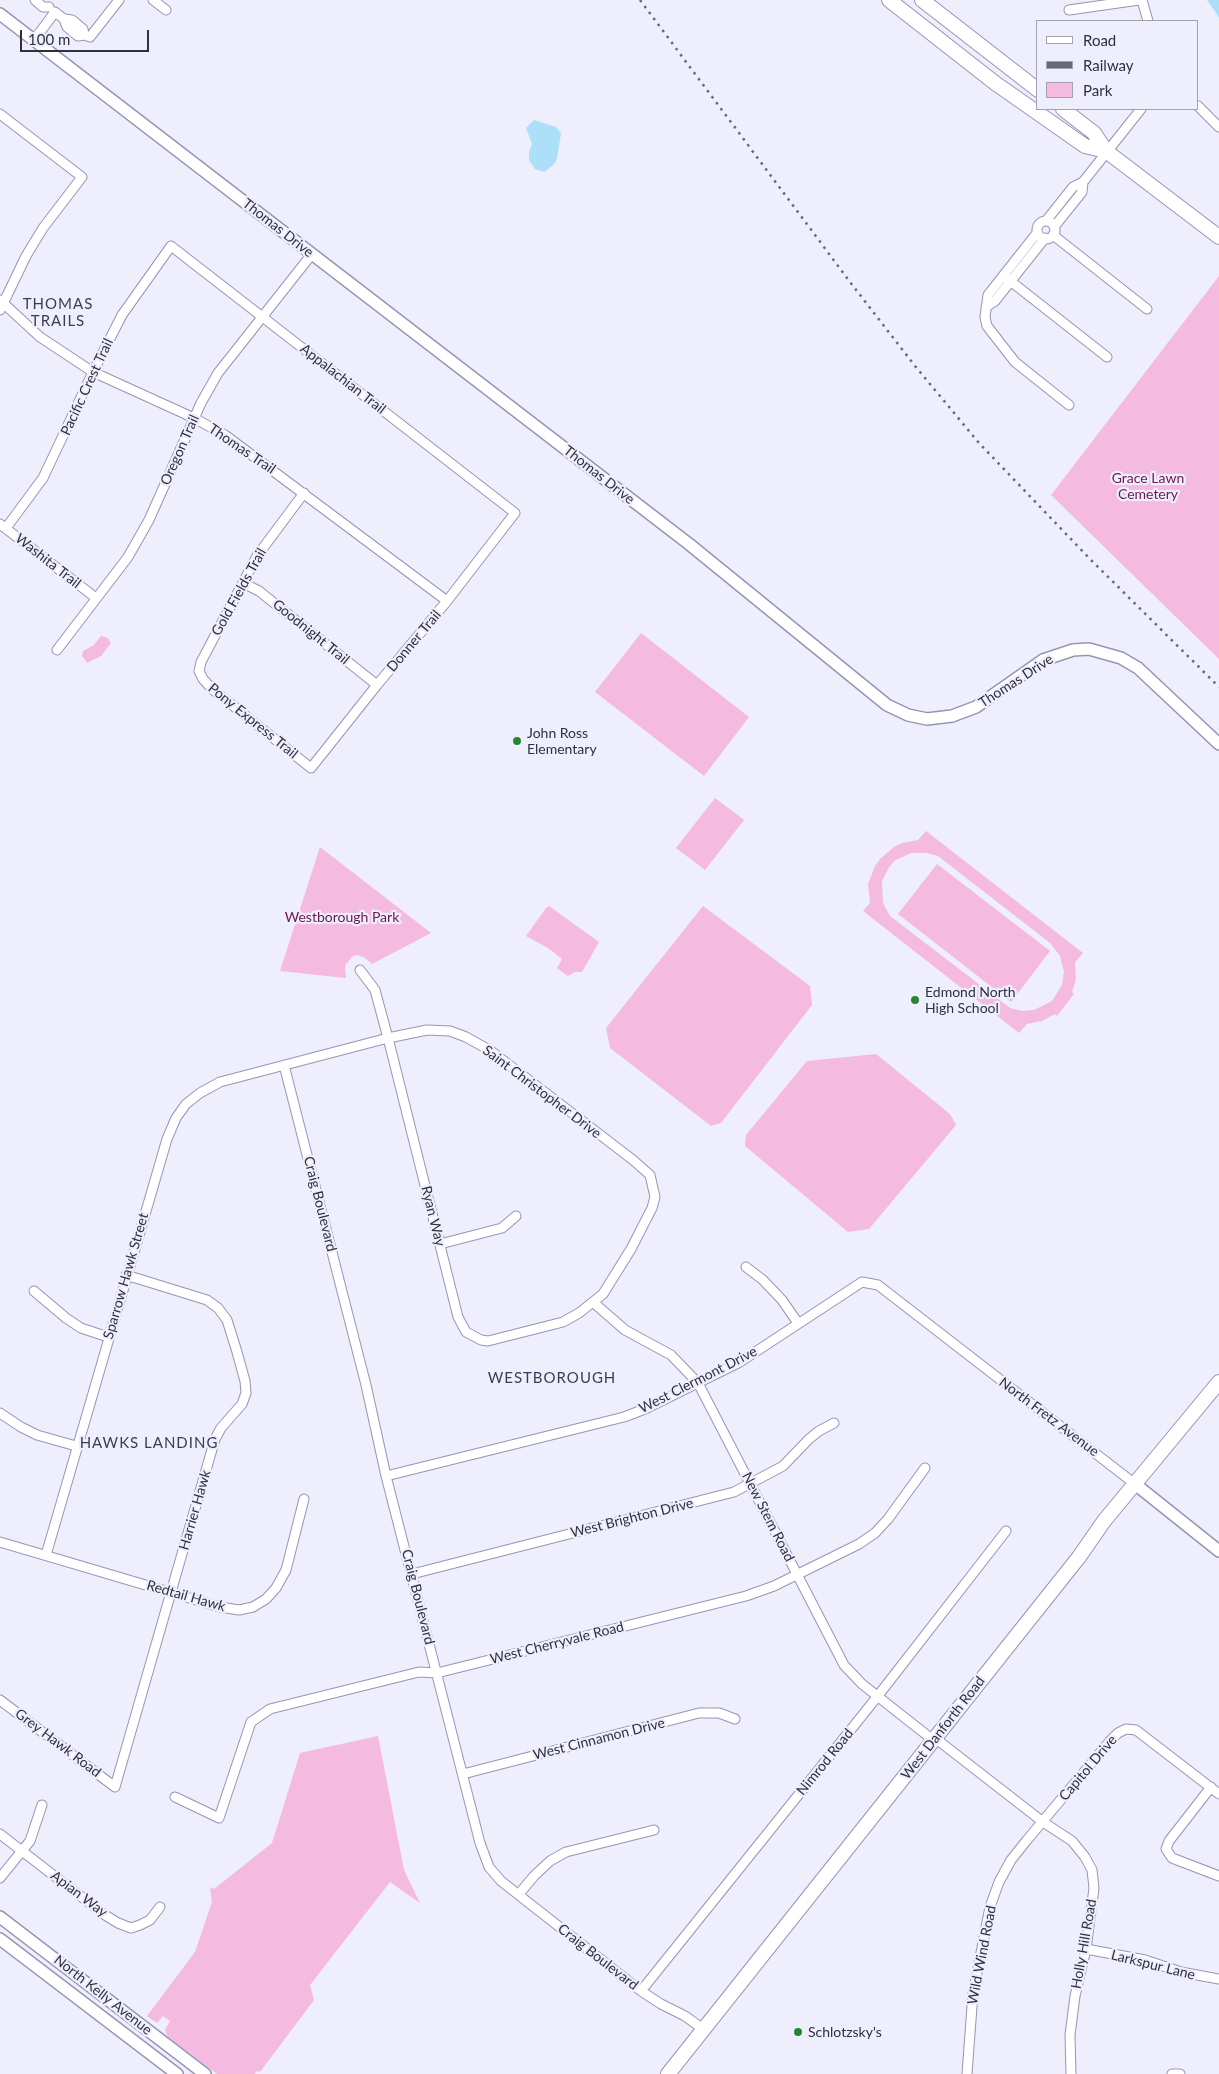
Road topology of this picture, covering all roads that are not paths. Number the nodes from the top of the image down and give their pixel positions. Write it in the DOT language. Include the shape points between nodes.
graph roads {
  1 [pos="35,0"];
  2 [pos="45,0"];
  3 [pos="119,0"];
  4 [pos="153,0"];
  5 [pos="889,0"];
  6 [pos="922,0"];
  7 [pos="1141,0"];
  8 [pos="166,10"];
  9 [pos="1070,10"];
  10 [pos="0,14"];
  11 [pos="1148,20"];
  12 [pos="34,40"];
  13 [pos="1036,88"];
  14 [pos="1199,107"];
  15 [pos="1064,110"];
  16 [pos="1140,110"];
  17 [pos="0,114"];
  18 [pos="1219,127"];
  19 [pos="1106,151"];
  20 [pos="1047,231"];
  21 [pos="1219,237"];
  22 [pos="171,246"];
  23 [pos="312,254"];
  24 [pos="1007,279"];
  25 [pos="1,305"];
  26 [pos="1146,308"];
  27 [pos="262,317"];
  28 [pos="1107,357"];
  29 [pos="93,372"];
  30 [pos="1069,405"];
  31 [pos="194,418"];
  32 [pos="304,493"];
  33 [pos="515,513"];
  34 [pos="3,526"];
  35 [pos="243,583"];
  36 [pos="96,598"];
  37 [pos="447,601"];
  38 [pos="56,650"];
  39 [pos="199,671"];
  40 [pos="376,685"];
  41 [pos="1219,744"];
  42 [pos="311,768"];
  43 [pos="360,970"];
  44 [pos="388,1038"];
  45 [pos="284,1065"];
  46 [pos="516,1216"];
  47 [pos="440,1244"];
  48 [pos="746,1267"];
  49 [pos="126,1275"];
  50 [pos="878,1284"];
  51 [pos="34,1291"];
  52 [pos="594,1303"];
  53 [pos="798,1324"];
  54 [pos="108,1337"];
  55 [pos="1219,1382"];
  56 [pos="698,1383"];
  57 [pos="0,1413"];
  58 [pos="834,1423"];
  59 [pos="76,1446"];
  60 [pos="925,1468"];
  61 [pos="386,1476"];
  62 [pos="750,1483"];
  63 [pos="1135,1484"];
  64 [pos="304,1499"];
  65 [pos="1006,1531"];
  66 [pos="0,1542"];
  67 [pos="1219,1551"];
  68 [pos="46,1555"];
  69 [pos="412,1574"];
  70 [pos="798,1575"];
  71 [pos="171,1592"];
  72 [pos="437,1673"];
  73 [pos="877,1697"];
  74 [pos="0,1700"];
  75 [pos="735,1719"];
  76 [pos="934,1739"];
  77 [pos="463,1774"];
  78 [pos="115,1787"];
  79 [pos="1211,1787"];
  80 [pos="1219,1794"];
  81 [pos="175,1797"];
  82 [pos="42,1805"];
  83 [pos="1043,1822"];
  84 [pos="654,1830"];
  85 [pos="0,1834"];
  86 [pos="22,1851"];
  87 [pos="1219,1876"];
  88 [pos="0,1878"];
  89 [pos="519,1894"];
  90 [pos="160,1907"];
  91 [pos="0,1917"];
  92 [pos="0,1938"];
  93 [pos="1086,1949"];
  94 [pos="1219,1979"];
  95 [pos="641,1991"];
  96 [pos="703,2029"];
  97 [pos="177,2074"];
  98 [pos="205,2074"];
  99 [pos="668,2074"];
  100 [pos="967,2074"];
  101 [pos="1071,2074"];
  102 [pos="1172,2074"];
  103 [pos="1180,2074"];
  1 -- 2 [label="street" via="43,7 49,7"];
  3 -- 12 [label="street" via="90,38 78,36 55,12"];
  4 -- 8 [label="street"];
  5 -- 19 [label="main road" via="995,84 1085,146"];
  6 -- 13 [label="main road"];
  7 -- 9 [label="street"];
  7 -- 11 [label="street"];
  10 -- 12 [label="street, Thomas Drive"];
  12 -- 23 [label="street, Thomas Drive"];
  14 -- 18 [label="street"];
  15 -- 19 [label="main road" via="1094,133"];
  16 -- 19 [label="street"];
  17 -- 25 [label="street" via="82,177 43,228"];
  19 -- 20 [label="street" via="1083,182 1073,187"];
  19 -- 21 [label="main road"];
  20 -- 24 [label="street"];
  20 -- 26 [label="street"];
  22 -- 27 [label="street, Appalachian Trail"];
  22 -- 29 [label="street, Pacific Crest Trail" via="122,315"];
  23 -- 27 [label="street, Oregon Trail"];
  23 -- 41 [label="street, Thomas Drive" via="689,544 887,705 908,715 927,719 952,716 976,707 1043,660 1073,650 1089,649 1121,658 1138,668"];
  24 -- 28 [label="street"];
  24 -- 30 [label="street" via="995,301 986,307 984,317 987,326 1014,362"];
  25 -- 29 [label="street, Thomas Trail" via="40,337"];
  27 -- 31 [label="street, Oregon Trail" via="218,373"];
  27 -- 33 [label="street, Appalachian Trail"];
  29 -- 31 [label="street, Thomas Trail"];
  29 -- 34 [label="street, Pacific Crest Trail" via="43,478"];
  31 -- 32 [label="street, Thomas Trail" via="248,450"];
  31 -- 36 [label="street, Oregon Trail" via="138,540"];
  32 -- 35 [label="street, Gold Fields Trail" via="257,556"];
  32 -- 37 [label="street, Thomas Trail"];
  33 -- 37 [label="street, Donner Trail"];
  34 -- 36 [label="street, Washita Trail"];
  35 -- 39 [label="street, Gold Fields Trail"];
  35 -- 40 [label="street, Goodnight Trail" via="259,590"];
  36 -- 38 [label="street, Oregon Trail"];
  37 -- 40 [label="street, Donner Trail"];
  39 -- 42 [label="street, Pony Express Trail" via="212,689"];
  40 -- 42 [label="street, Donner Trail"];
  43 -- 44 [label="street, Ryan Way" via="375,990"];
  44 -- 45 [label="street, Saint Christopher Drive"];
  44 -- 47 [label="street, Ryan Way"];
  44 -- 52 [label="street, Saint Christopher Drive" via="427,1030 450,1031 466,1037 491,1051 650,1176 655,1197 652,1208 610,1284"];
  45 -- 49 [label="street, Sparrow Hawk Street" via="220,1082 186,1104 167,1139"];
  45 -- 61 [label="street, Craig Boulevard" via="366,1385"];
  46 -- 47 [label="street" via="502,1228"];
  47 -- 52 [label="street, Ryan Way" via="461,1324 466,1332 480,1340 501,1338 562,1322"];
  48 -- 53 [label="street" via="782,1300"];
  49 -- 54 [label="street, Sparrow Hawk Street"];
  49 -- 71 [label="street, Harrier Hawk" via="207,1300 218,1308 227,1320 245,1381 246,1393 242,1404 215,1439"];
  50 -- 53 [label="street, West Clermont Drive" via="862,1282"];
  50 -- 63 [label="street, North Fretz Avenue"];
  51 -- 54 [label="street" via="81,1328"];
  52 -- 56 [label="street, New Stem Road" via="625,1330 671,1356"];
  53 -- 56 [label="street, West Clermont Drive" via="740,1362"];
  54 -- 59 [label="street, Sparrow Hawk Street"];
  55 -- 63 [label="main road, West Danforth Road"];
  56 -- 61 [label="street, West Clermont Drive" via="624,1417"];
  56 -- 62 [label="street, New Stem Road"];
  57 -- 59 [label="street" via="37,1435"];
  58 -- 62 [label="street, West Brighton Drive" via="809,1439 783,1466"];
  59 -- 68 [label="street, Sparrow Hawk Street"];
  60 -- 70 [label="street, West Cherryvale Road" via="875,1533"];
  61 -- 69 [label="street, Craig Boulevard"];
  62 -- 69 [label="street, West Brighton Drive" via="734,1492"];
  62 -- 70 [label="street, New Stem Road"];
  63 -- 67 [label="street, North Fretz Avenue"];
  63 -- 76 [label="main road, West Danforth Road"];
  64 -- 71 [label="street, Redtail Hawk" via="286,1570 266,1599 253,1607 239,1610"];
  65 -- 73 [label="street, Nimrod Road"];
  66 -- 68 [label="street, Redtail Hawk"];
  68 -- 71 [label="street, Redtail Hawk"];
  69 -- 72 [label="street, Craig Boulevard"];
  70 -- 72 [label="street, West Cherryvale Road" via="746,1596"];
  70 -- 73 [label="street, New Stem Road" via="844,1665"];
  71 -- 78 [label="street, Harrier Hawk"];
  72 -- 77 [label="street, Craig Boulevard"];
  72 -- 81 [label="street, West Cherryvale Road" via="419,1672 270,1708 250,1722 219,1818"];
  73 -- 76 [label="street, New Stem Road"];
  73 -- 95 [label="street, Nimrod Road"];
  74 -- 78 [label="street, Grey Hawk Road"];
  75 -- 77 [label="street, West Cinnamon Drive" via="719,1713 698,1714"];
  76 -- 83 [label="street, Holly Hill Road"];
  76 -- 96 [label="main road, West Danforth Road"];
  77 -- 89 [label="street, Craig Boulevard" via="489,1867 500,1881"];
  79 -- 80 [label="street"];
  79 -- 83 [label="street, Capitol Drive" via="1136,1730 1126,1729 1114,1737"];
  79 -- 87 [label="street" via="1166,1849 1172,1858"];
  82 -- 86 [label="street" via="30,1841"];
  83 -- 93 [label="street, Holly Hill Road" via="1072,1841 1092,1870 1094,1888"];
  83 -- 100 [label="street, Wild Wind Road" via="1011,1860 990,1907 973,1993"];
  84 -- 89 [label="street" via="566,1852 550,1861"];
  85 -- 86 [label="street, Apian Way"];
  86 -- 88 [label="street"];
  86 -- 90 [label="street, Apian Way" via="118,1923 131,1928 140,1925 150,1920"];
  89 -- 95 [label="street, Craig Boulevard"];
  91 -- 98 [label="street, North Kelly Avenue"];
  92 -- 97 [label="street, North Kelly Avenue"];
  93 -- 94 [label="street, Larkspur Lane"];
  93 -- 101 [label="street, Holly Hill Road" via="1070,2035"];
  95 -- 96 [label="street, Craig Boulevard"];
  96 -- 99 [label="main road, West Danforth Road"];
  102 -- 103 [label="street"];
}
